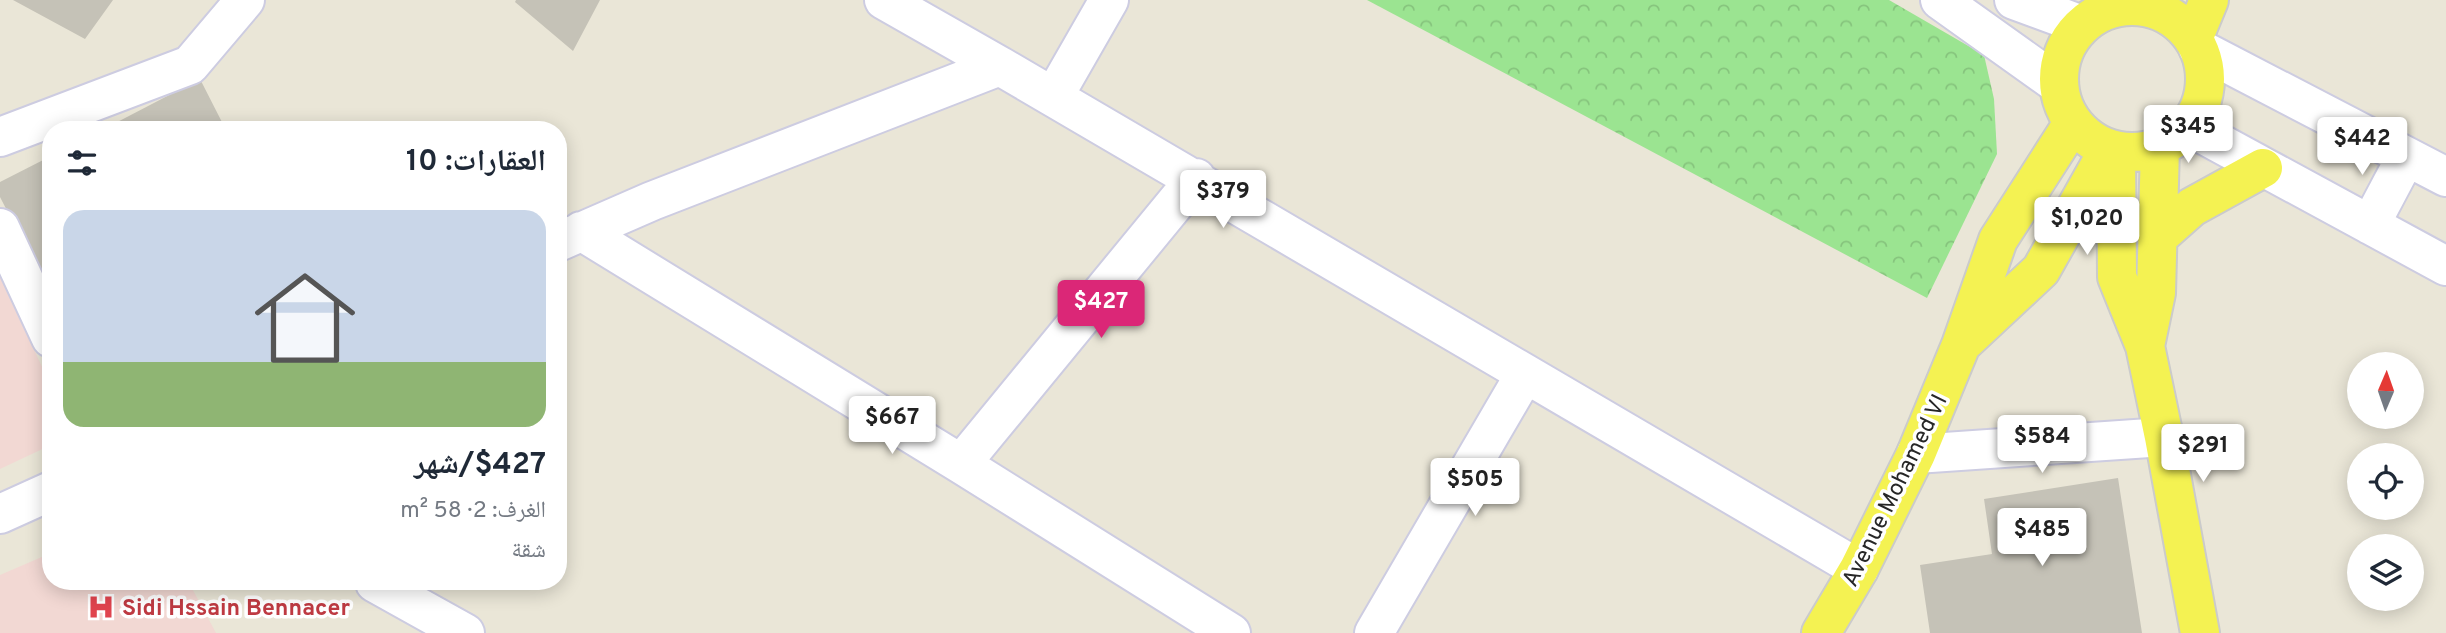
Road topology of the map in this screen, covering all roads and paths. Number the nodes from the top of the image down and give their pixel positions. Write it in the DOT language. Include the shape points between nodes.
graph roads {
  1 [pos="245,0"];
  2 [pos="884,0"];
  3 [pos="1109,0"];
  4 [pos="1940,0"];
  5 [pos="2014,0"];
  6 [pos="2209,0"];
  7 [pos="2151,4"];
  8 [pos="2082,25"];
  9 [pos="2195,43"];
  10 [pos="1000,66"];
  11 [pos="2059,85"];
  12 [pos="1054,96"];
  13 [pos="42,121"];
  14 [pos="42,121"];
  15 [pos="2073,123"];
  16 [pos="0,137"];
  17 [pos="2174,137"];
  18 [pos="2112,150"];
  19 [pos="2406,157"];
  20 [pos="2263,168"];
  21 [pos="2446,177"];
  22 [pos="1196,178"];
  23 [pos="2370,225"];
  24 [pos="0,228"];
  25 [pos="570,237"];
  26 [pos="2157,238"];
  27 [pos="2446,266"];
  28 [pos="42,319"];
  29 [pos="1961,345"];
  30 [pos="2145,346"];
  31 [pos="1525,374"];
  32 [pos="2164,437"];
  33 [pos="1916,454"];
  34 [pos="961,464"];
  35 [pos="42,495"];
  36 [pos="0,514"];
  37 [pos="1859,569"];
  38 [pos="379,590"];
  39 [pos="388,590"];
  40 [pos="407,633"];
  41 [pos="465,633"];
  42 [pos="1231,633"];
  43 [pos="1374,633"];
  44 [pos="1821,633"];
  45 [pos="2200,633"];
  1 -- 14 [label="street" via="190,65"];
  2 -- 10 [label="street"];
  3 -- 12 [label="street"];
  4 -- 11 [label="street"];
  5 -- 8 [label="street"];
  6 -- 9 [label="main road"];
  7 -- 8 [label="main road" via="2104,11"];
  7 -- 9 [label="main road"];
  8 -- 11 [label="main road" via="2061,59"];
  9 -- 17 [label="main road" via="2203,62 2201,104"];
  9 -- 19 [label="street"];
  10 -- 12 [label="street"];
  10 -- 25 [label="street"];
  11 -- 15 [label="main road"];
  12 -- 22 [label="street"];
  13 -- 16 [label="street"];
  15 -- 18 [label="main road" via="2088,139"];
  15 -- 29 [label="main road, Avenue Mohamed VI" via="1998,240"];
  17 -- 18 [label="main road" via="2138,152"];
  17 -- 20 [label="street"];
  17 -- 26 [label="main road"];
  18 -- 29 [label="main road" via="2041,270"];
  18 -- 30 [label="main road" via="2117,276"];
  19 -- 21 [label="street"];
  19 -- 23 [label="street"];
  20 -- 23 [label="street"];
  20 -- 26 [label="main road" via="2192,207"];
  22 -- 31 [label="street"];
  22 -- 34 [label="street"];
  23 -- 27 [label="street"];
  24 -- 28 [label="street"];
  25 -- 34 [label="street"];
  26 -- 30 [label="main road" via="2156,293"];
  29 -- 33 [label="main road, Avenue Mohamed VI"];
  30 -- 32 [label="main road"];
  31 -- 37 [label="street"];
  31 -- 43 [label="street"];
  32 -- 33 [label="street"];
  32 -- 45 [label="main road"];
  33 -- 37 [label="main road, Avenue Mohamed VI"];
  34 -- 42 [label="street"];
  35 -- 36 [label="street"];
  37 -- 44 [label="main road, Avenue Mohamed VI"];
  38 -- 40 [label="street"];
  39 -- 41 [label="street"];
}
